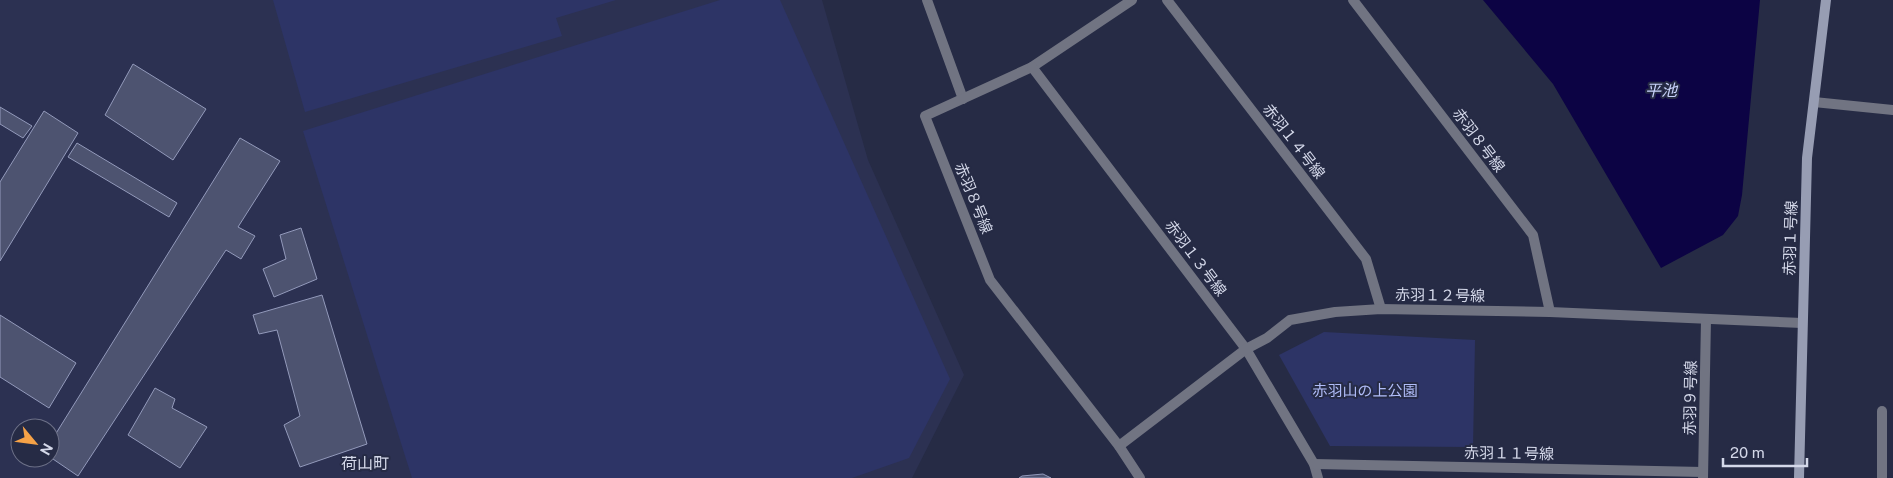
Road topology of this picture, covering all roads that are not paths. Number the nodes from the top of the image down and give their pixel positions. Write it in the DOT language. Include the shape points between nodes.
graph roads {
  1 [pos="927,0"];
  2 [pos="1132,0"];
  3 [pos="1167,0"];
  4 [pos="1353,0"];
  5 [pos="1826,0"];
  6 [pos="1032,67"];
  7 [pos="963,99"];
  8 [pos="1814,102"];
  9 [pos="1893,110"];
  10 [pos="1381,308"];
  11 [pos="1550,312"];
  12 [pos="1706,319"];
  13 [pos="1802,323"];
  14 [pos="1246,349"];
  15 [pos="1882,411"];
  16 [pos="1120,446"];
  17 [pos="1314,464"];
  18 [pos="1703,475"];
  19 [pos="1140,478"];
  20 [pos="1318,478"];
  21 [pos="1799,478"];
  22 [pos="1882,478"];
  1 -- 7 [label="street"];
  2 -- 6 [label="street, 赤羽８号線"];
  3 -- 10 [label="street, 赤羽１４号線" via="1366,259"];
  4 -- 11 [label="street, 赤羽８号線" via="1533,235"];
  5 -- 8 [label="street, 赤羽１号線"];
  6 -- 7 [label="street, 赤羽８号線"];
  6 -- 14 [label="street, 赤羽１３号線"];
  7 -- 16 [label="street, 赤羽８号線" via="925,116 990,280"];
  8 -- 9 [label="street"];
  8 -- 13 [label="street, 赤羽１号線" via="1807,158"];
  10 -- 11 [label="street, 赤羽１２号線"];
  10 -- 14 [label="street, 赤羽１２号線" via="1290,320"];
  11 -- 12 [label="street, 赤羽１２号線"];
  12 -- 13 [label="street, 赤羽１２号線"];
  12 -- 18 [label="street, 赤羽９号線"];
  13 -- 21 [label="street, 赤羽１号線"];
  14 -- 16 [label="street, 赤羽１２号線"];
  14 -- 17 [label="street, 赤羽１３号線"];
  15 -- 22 [label="street"];
  16 -- 19 [label="street, 赤羽８号線"];
  17 -- 18 [label="street, 赤羽１１号線"];
  17 -- 20 [label="street, 赤羽１３号線"];
}
